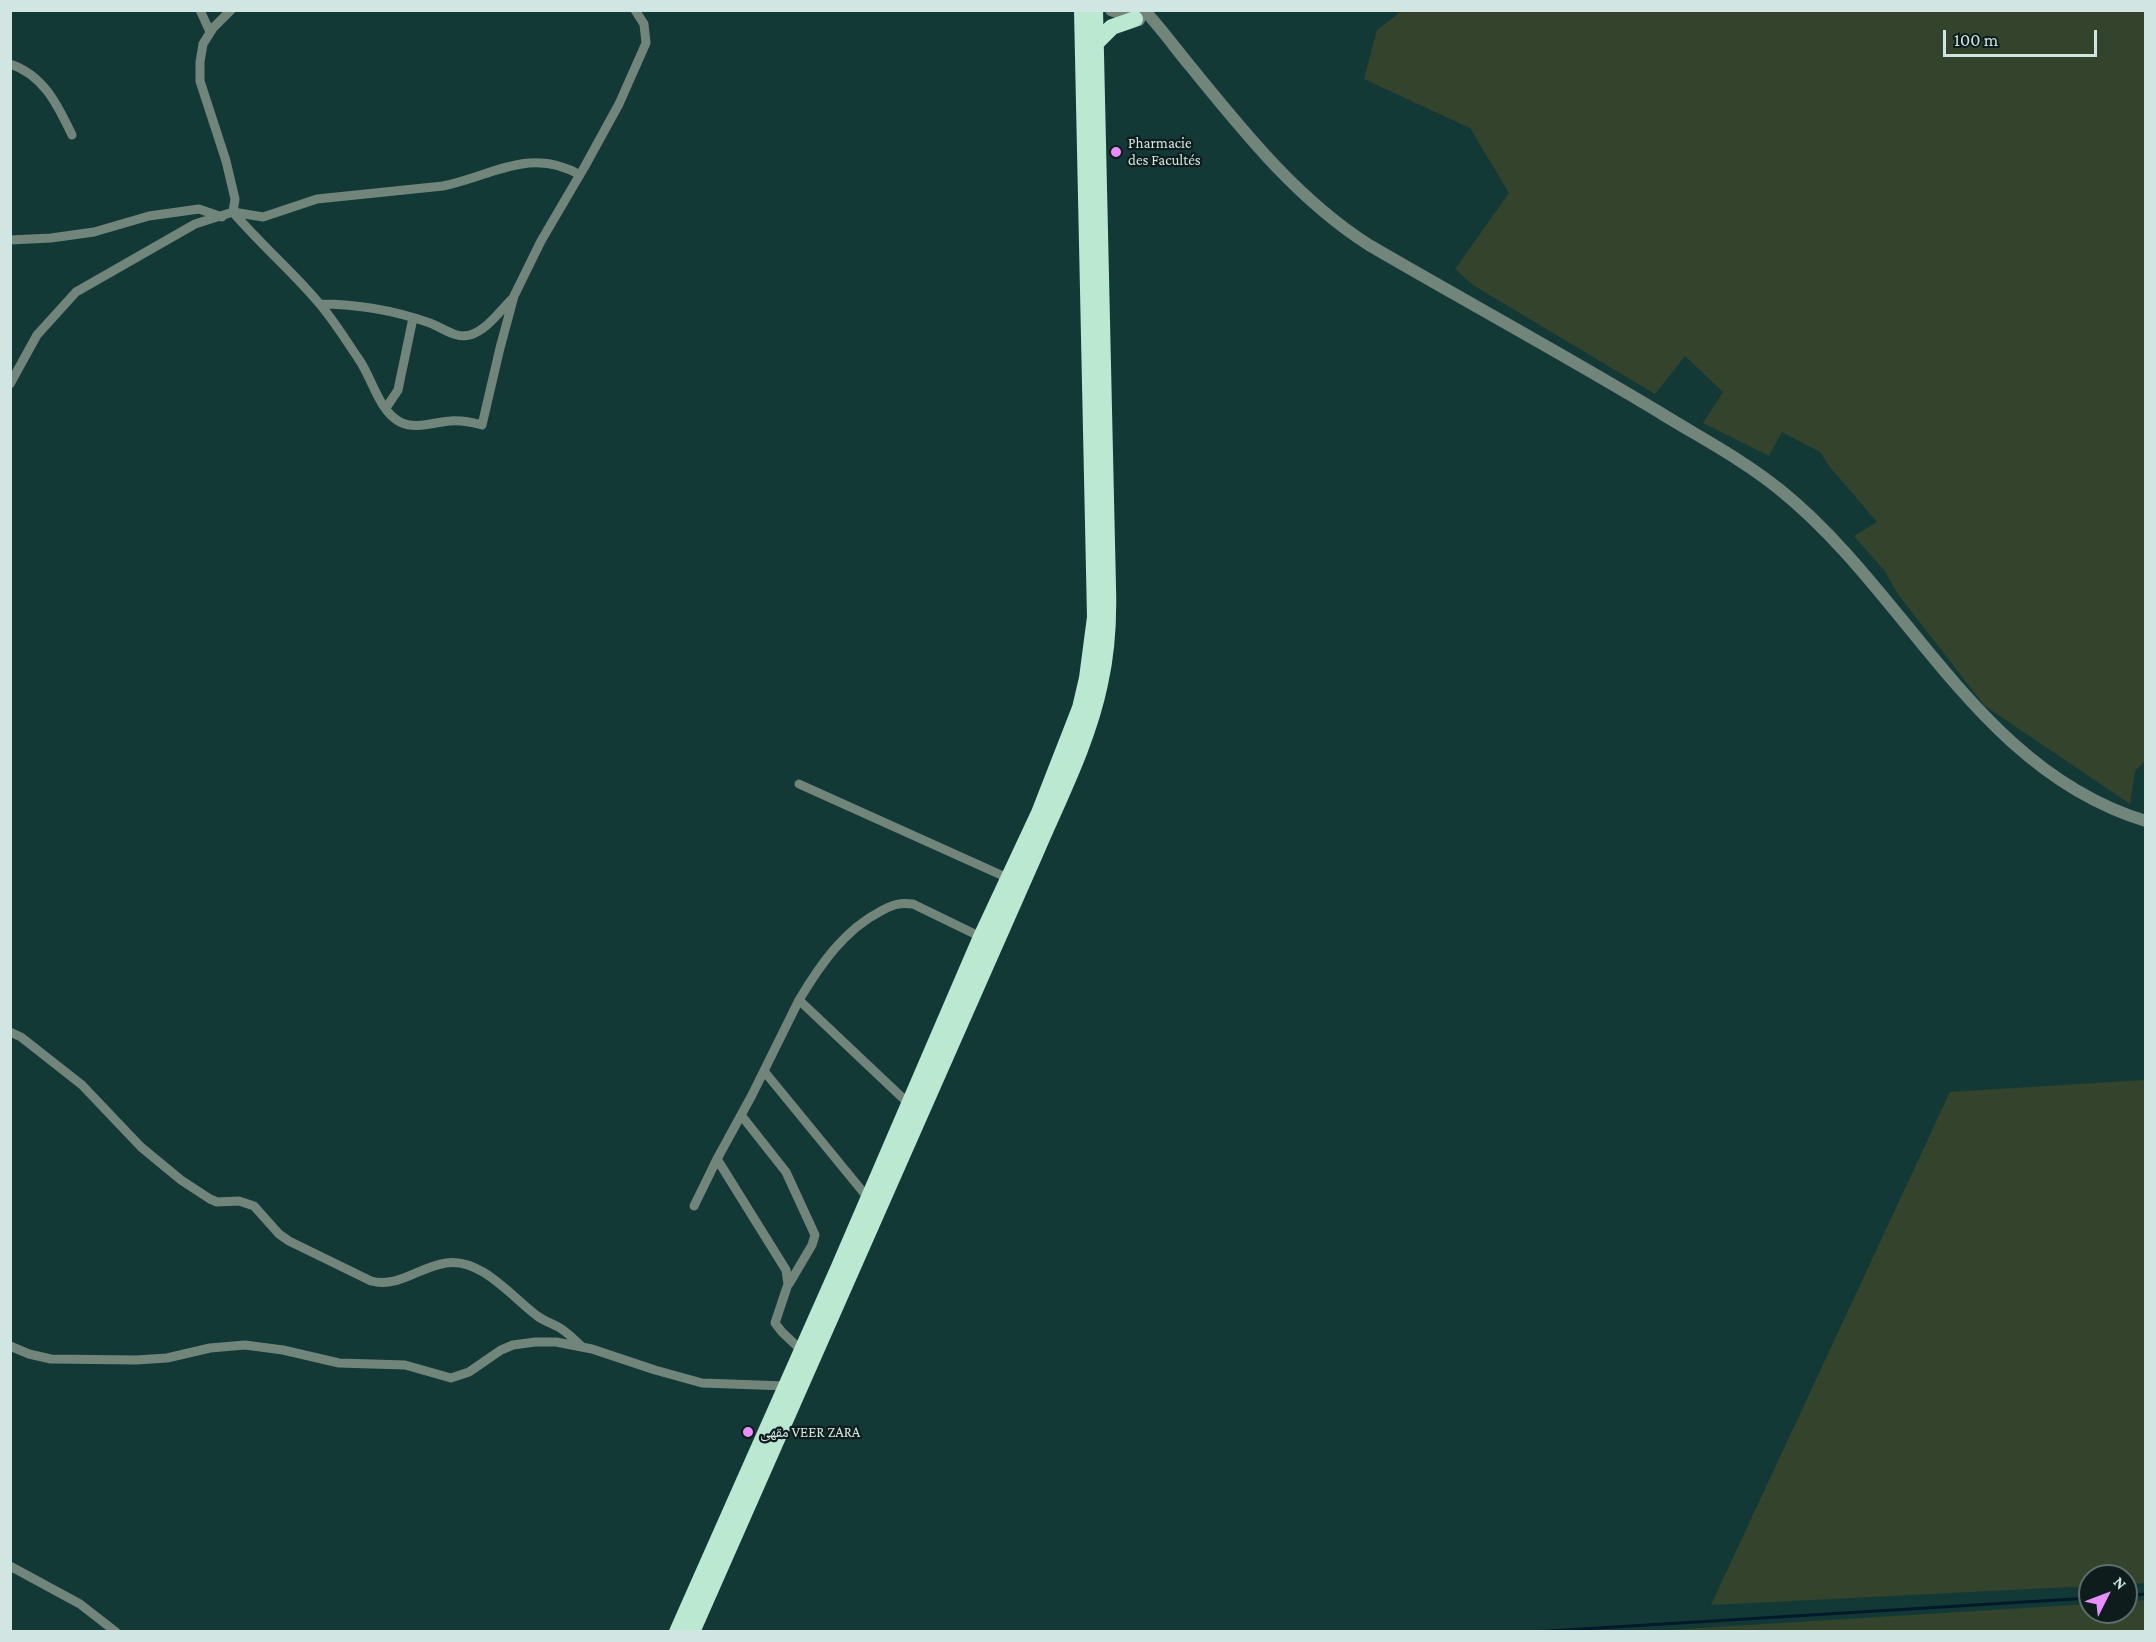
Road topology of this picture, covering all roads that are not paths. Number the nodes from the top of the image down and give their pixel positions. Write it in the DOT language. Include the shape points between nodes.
graph roads {
  1 [pos="200,10"];
  2 [pos="231,10"];
  3 [pos="635,10"];
  4 [pos="1083,10"];
  5 [pos="1095,10"];
  6 [pos="1111,10"];
  7 [pos="1140,15"];
  8 [pos="210,32"];
  9 [pos="1095,44"];
  10 [pos="10,64"];
  11 [pos="72,135"];
  12 [pos="580,175"];
  13 [pos="233,212"];
  14 [pos="222,217"];
  15 [pos="10,240"];
  16 [pos="514,296"];
  17 [pos="320,304"];
  18 [pos="413,318"];
  19 [pos="10,384"];
  20 [pos="386,408"];
  21 [pos="799,784"];
  22 [pos="2145,821"];
  23 [pos="1010,879"];
  24 [pos="981,937"];
  25 [pos="799,1000"];
  26 [pos="10,1032"];
  27 [pos="764,1071"];
  28 [pos="909,1104"];
  29 [pos="741,1115"];
  30 [pos="717,1159"];
  31 [pos="868,1198"];
  32 [pos="694,1206"];
  33 [pos="788,1284"];
  34 [pos="10,1346"];
  35 [pos="581,1346"];
  36 [pos="801,1350"];
  37 [pos="786,1386"];
  38 [pos="10,1566"];
  39 [pos="117,1632"];
  40 [pos="677,1632"];
  41 [pos="692,1632"];
  1 -- 8 [label="street"];
  2 -- 8 [label="street"];
  3 -- 12 [label="street" via="644,24 646,43 619,104"];
  4 -- 5 [label="highway"];
  4 -- 23 [label="highway" via="1095,617 1088,678 1080,708"];
  5 -- 9 [label="highway"];
  6 -- 7 [label="street"];
  7 -- 9 [label="highway" via="1112,27"];
  7 -- 22 [label="street" via="1157,25 1252,141 1332,219 1369,245 1602,378 1756,472 1806,511 1848,555 1970,701 2010,740 2081,794 2118,813"];
  8 -- 13 [label="street" via="203,44 200,81 226,161 235,200"];
  9 -- 41 [label="highway" via="1109,617 1100,684 1078,753 1044,832"];
  10 -- 11 [label="street" via="42,84 58,105"];
  12 -- 13 [label="street" via="551,162 527,163 496,168 458,183 317,200 262,217"];
  12 -- 16 [label="street"];
  13 -- 14 [label="street"];
  13 -- 17 [label="street"];
  14 -- 15 [label="street" via="199,209 149,216 94,232"];
  14 -- 19 [label="street" via="195,224 76,292 37,335"];
  16 -- 18 [label="street" via="492,321 470,335 461,336"];
  16 -- 20 [label="street" via="482,424 459,420 403,424"];
  17 -- 18 [label="street" via="365,307"];
  17 -- 20 [label="street" via="361,362"];
  18 -- 20 [label="street" via="398,390"];
  21 -- 23 [label="street"];
  23 -- 24 [label="highway"];
  24 -- 25 [label="street" via="913,904 895,904 849,932 817,970"];
  24 -- 28 [label="highway"];
  25 -- 27 [label="street"];
  25 -- 28 [label="street"];
  26 -- 35 [label="street" via="82,1085 156,1161 210,1199 254,1206 289,1241 382,1284 451,1262 478,1270"];
  27 -- 29 [label="street"];
  27 -- 31 [label="street"];
  28 -- 31 [label="highway"];
  29 -- 30 [label="street"];
  29 -- 33 [label="street" via="786,1172 815,1235"];
  30 -- 32 [label="street"];
  30 -- 33 [label="street" via="786,1270"];
  31 -- 36 [label="highway"];
  33 -- 36 [label="street" via="776,1323"];
  34 -- 35 [label="street" via="51,1359 136,1360 245,1345 339,1363 405,1365 451,1378 469,1372 513,1345 535,1342"];
  35 -- 37 [label="street" via="702,1383"];
  36 -- 37 [label="highway"];
  37 -- 40 [label="highway"];
  38 -- 39 [label="street" via="80,1604"];
}
